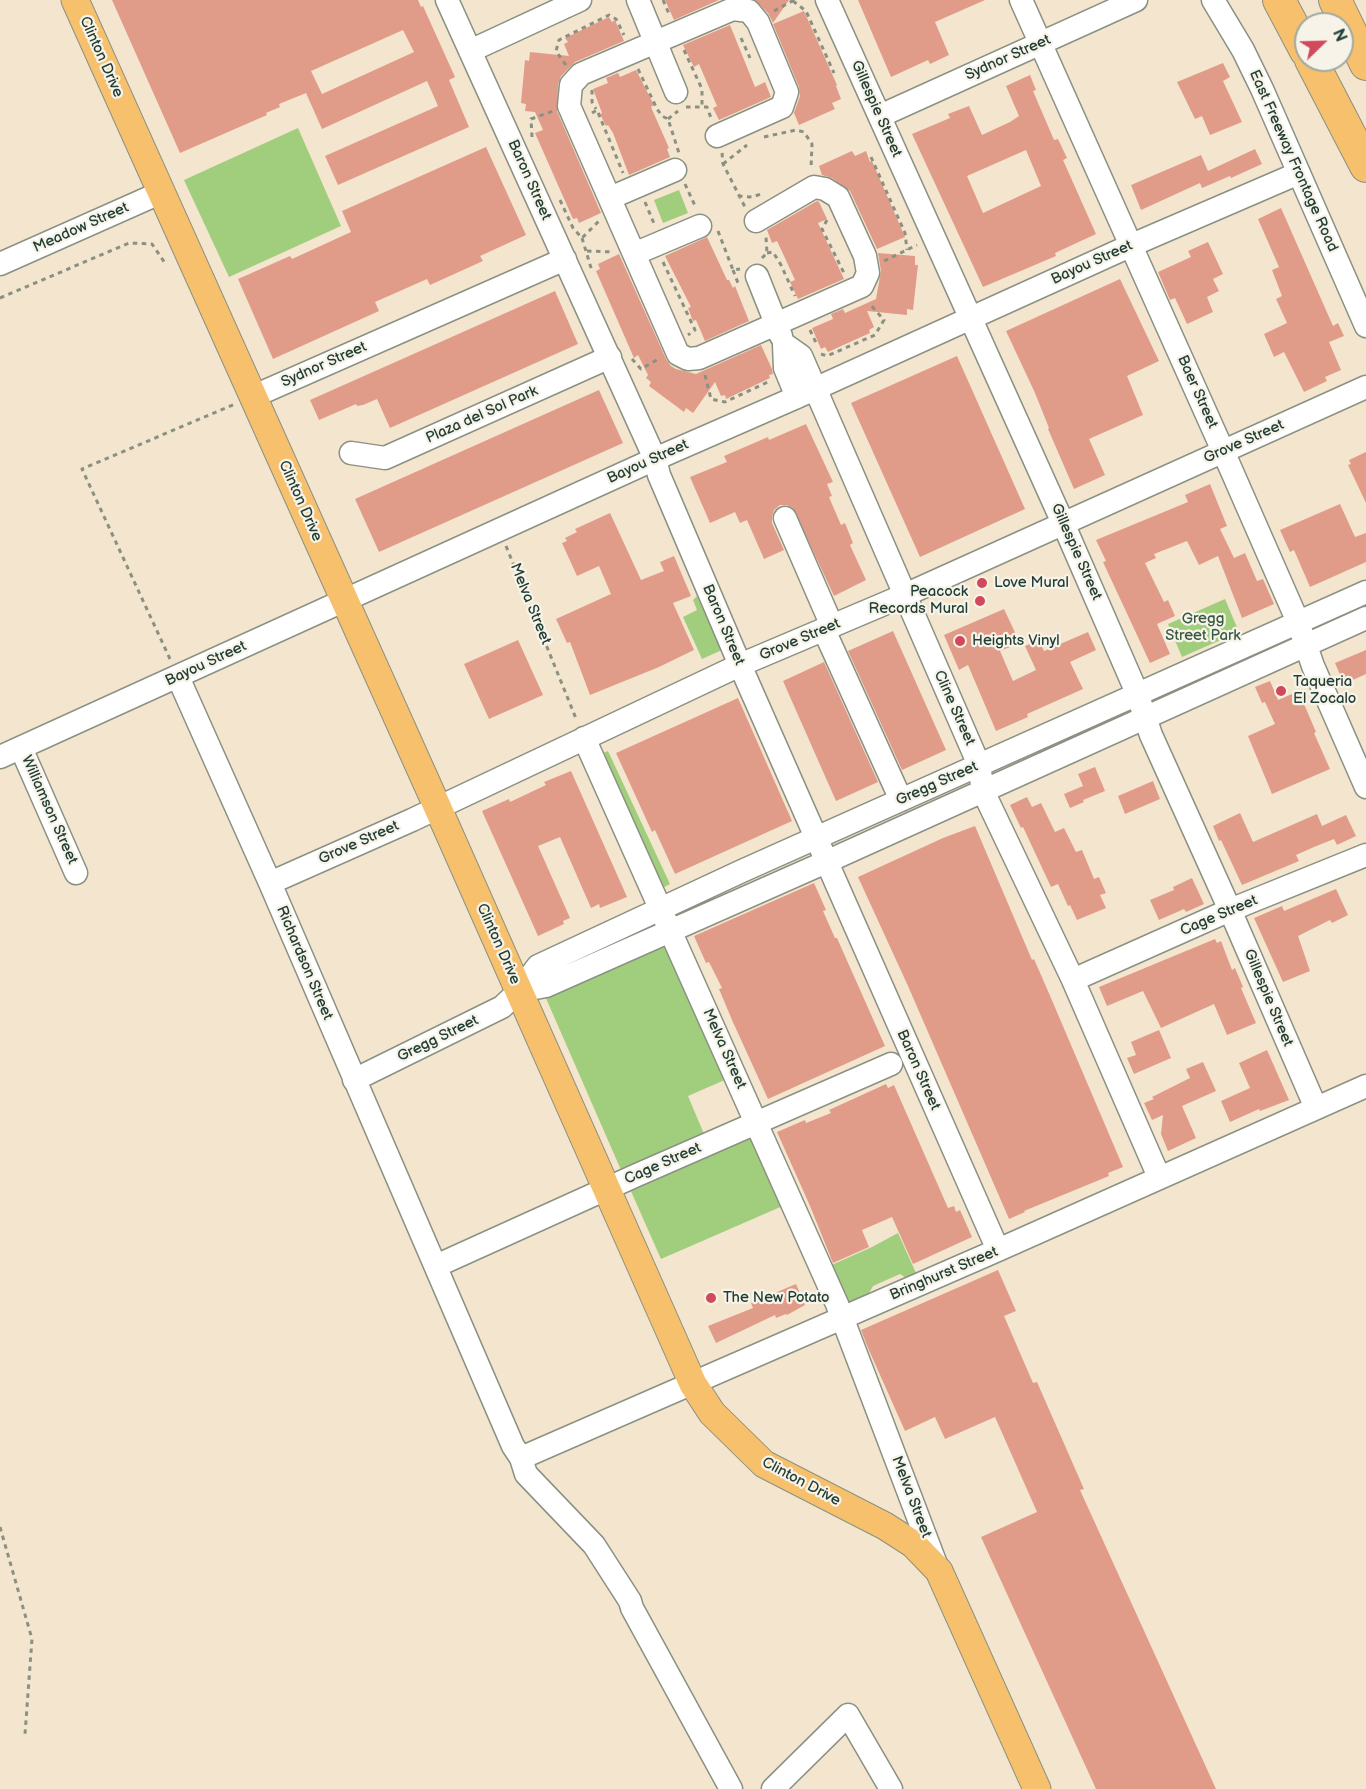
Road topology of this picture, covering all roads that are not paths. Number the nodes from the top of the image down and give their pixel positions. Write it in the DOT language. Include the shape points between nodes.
graph roads {
  1 [pos="75,0"];
  2 [pos="447,0"];
  3 [pos="580,0"];
  4 [pos="638,0"];
  5 [pos="827,0"];
  6 [pos="1021,0"];
  7 [pos="1136,0"];
  8 [pos="1214,0"];
  9 [pos="1273,0"];
  10 [pos="1279,0"];
  11 [pos="1335,0"];
  12 [pos="1294,22"];
  13 [pos="1294,24"];
  14 [pos="655,42"];
  15 [pos="1040,43"];
  16 [pos="470,51"];
  17 [pos="1366,64"];
  18 [pos="1317,72"];
  19 [pos="1329,72"];
  20 [pos="676,92"];
  21 [pos="880,116"];
  22 [pos="717,136"];
  23 [pos="1366,165"];
  24 [pos="681,169"];
  25 [pos="1299,172"];
  26 [pos="162,192"];
  27 [pos="610,198"];
  28 [pos="704,221"];
  29 [pos="756,221"];
  30 [pos="1132,245"];
  31 [pos="634,254"];
  32 [pos="565,259"];
  33 [pos="0,264"];
  34 [pos="753,268"];
  35 [pos="971,317"];
  36 [pos="1366,326"];
  37 [pos="780,334"];
  38 [pos="610,357"];
  39 [pos="1366,387"];
  40 [pos="805,393"];
  41 [pos="252,397"];
  42 [pos="1223,451"];
  43 [pos="351,453"];
  44 [pos="655,459"];
  45 [pos="786,518"];
  46 [pos="1063,523"];
  47 [pos="1366,592"];
  48 [pos="905,595"];
  49 [pos="345,601"];
  50 [pos="1366,618"];
  51 [pos="1298,622"];
  52 [pos="828,628"];
  53 [pos="1304,646"];
  54 [pos="740,666"];
  55 [pos="178,677"];
  56 [pos="1137,693"];
  57 [pos="1144,718"];
  58 [pos="584,738"];
  59 [pos="21,748"];
  60 [pos="0,757"];
  61 [pos="979,765"];
  62 [pos="1366,787"];
  63 [pos="983,791"];
  64 [pos="901,800"];
  65 [pos="437,806"];
  66 [pos="817,838"];
  67 [pos="1366,855"];
  68 [pos="826,862"];
  69 [pos="76,873"];
  70 [pos="270,883"];
  71 [pos="661,909"];
  72 [pos="1230,910"];
  73 [pos="671,931"];
  74 [pos="1073,980"];
  75 [pos="519,991"];
  76 [pos="891,1064"];
  77 [pos="354,1080"];
  78 [pos="1366,1086"];
  79 [pos="1316,1108"];
  80 [pos="757,1123"];
  81 [pos="1159,1177"];
  82 [pos="607,1190"];
  83 [pos="998,1251"];
  84 [pos="436,1266"];
  85 [pos="843,1318"];
  86 [pos="693,1384"];
  87 [pos="521,1458"];
  88 [pos="939,1571"];
  89 [pos="731,1789"];
  90 [pos="773,1789"];
  91 [pos="891,1789"];
  92 [pos="1037,1789"];
  1 -- 26 [label="main road, Clinton Drive"];
  2 -- 16 [label="street, Baron Street"];
  3 -- 16 [label="street"];
  4 -- 14 [label="street"];
  5 -- 21 [label="street, Gillespie Street"];
  6 -- 15 [label="street, Baer Street"];
  7 -- 15 [label="street, Sydnor Street"];
  8 -- 25 [label="street, East Freeway Frontage Road" via="1243,50"];
  9 -- 13 [label="highway"];
  10 -- 12 [label="highway"];
  11 -- 17 [label="highway"];
  14 -- 20 [label="street"];
  14 -- 22 [label="street" via="734,9 748,11 758,22 788,92 782,107"];
  14 -- 27 [label="street" via="580,74 571,85 569,106"];
  15 -- 21 [label="street, Sydnor Street"];
  15 -- 30 [label="street, Baer Street"];
  16 -- 32 [label="street, Baron Street"];
  18 -- 23 [label="highway"];
  19 -- 23 [label="highway"];
  21 -- 35 [label="street, Gillespie Street"];
  24 -- 27 [label="street"];
  25 -- 30 [label="street, Bayou Street"];
  25 -- 36 [label="street, East Freeway Frontage Road"];
  26 -- 33 [label="street, Meadow Street"];
  26 -- 41 [label="main road, Clinton Drive"];
  27 -- 31 [label="street"];
  28 -- 31 [label="street"];
  29 -- 37 [label="street" via="814,187 825,189 838,196 866,263 868,273 862,286"];
  30 -- 35 [label="street, Bayou Street"];
  30 -- 42 [label="street, Baer Street"];
  31 -- 37 [label="street" via="678,354 688,359 699,357"];
  32 -- 38 [label="street, Baron Street"];
  32 -- 41 [label="street, Sydnor Street"];
  34 -- 37 [label="street, Cline Street"];
  35 -- 40 [label="street, Bayou Street"];
  35 -- 46 [label="street, Gillespie Street"];
  37 -- 40 [label="street, Cline Street" via="785,368"];
  38 -- 43 [label="street, Plaza del Sol Park" via="385,458"];
  38 -- 44 [label="street, Baron Street"];
  39 -- 42 [label="street, Grove Street"];
  40 -- 44 [label="street, Bayou Street"];
  40 -- 48 [label="street, Cline Street"];
  41 -- 49 [label="main road, Clinton Drive"];
  42 -- 46 [label="street, Grove Street"];
  42 -- 51 [label="street, Baer Street"];
  44 -- 49 [label="street, Bayou Street"];
  44 -- 54 [label="street, Baron Street"];
  45 -- 52 [label="street"];
  46 -- 48 [label="street, Grove Street"];
  46 -- 56 [label="street, Gillespie Street"];
  47 -- 51 [label="street, Gregg Street"];
  48 -- 52 [label="street, Grove Street"];
  48 -- 61 [label="street, Cline Street"];
  49 -- 55 [label="street, Bayou Street"];
  49 -- 65 [label="main road, Clinton Drive"];
  50 -- 53 [label="street, Gregg Street"];
  51 -- 53 [label="street, Baer Street"];
  51 -- 56 [label="street, Gregg Street"];
  52 -- 54 [label="street, Grove Street"];
  52 -- 64 [label="street"];
  53 -- 57 [label="street, Gregg Street"];
  53 -- 62 [label="street, Baer Street"];
  54 -- 58 [label="street, Grove Street"];
  54 -- 66 [label="street, Baron Street"];
  55 -- 59 [label="street, Bayou Street"];
  55 -- 70 [label="street, Richardson Street"];
  56 -- 57 [label="street, Gillespie Street"];
  56 -- 61 [label="street, Gregg Street"];
  57 -- 63 [label="street, Gregg Street"];
  57 -- 72 [label="street, Gillespie Street"];
  58 -- 65 [label="street, Grove Street"];
  58 -- 71 [label="street, Melva Street"];
  59 -- 60 [label="street, Bayou Street"];
  59 -- 69 [label="street, Williamson Street"];
  61 -- 63 [label="street, Cline Street"];
  61 -- 64 [label="street, Gregg Street"];
  63 -- 68 [label="street, Gregg Street"];
  63 -- 74 [label="street, Cline Street"];
  64 -- 66 [label="street, Gregg Street"];
  65 -- 70 [label="street, Grove Street"];
  65 -- 75 [label="main road, Clinton Drive"];
  66 -- 68 [label="street, Baron Street"];
  66 -- 71 [label="street, Gregg Street"];
  67 -- 72 [label="street, Cage Street"];
  68 -- 73 [label="street, Gregg Street"];
  68 -- 83 [label="street, Baron Street"];
  70 -- 77 [label="street, Richardson Street"];
  71 -- 73 [label="street, Melva Street"];
  71 -- 75 [label="street, Gregg Street" via="538,966"];
  72 -- 74 [label="street, Cage Street"];
  72 -- 79 [label="street, Gillespie Street"];
  73 -- 75 [label="street, Gregg Street" via="546,986"];
  73 -- 80 [label="street, Melva Street"];
  74 -- 81 [label="street, Cline Street"];
  75 -- 77 [label="street, Gregg Street" via="502,1007"];
  75 -- 82 [label="main road, Clinton Drive"];
  76 -- 80 [label="street, Cage Street"];
  77 -- 84 [label="street, Richardson Street"];
  78 -- 79 [label="street, Bringhurst Street"];
  79 -- 81 [label="street, Bringhurst Street"];
  80 -- 82 [label="street, Cage Street"];
  80 -- 85 [label="street, Melva Street"];
  81 -- 83 [label="street, Bringhurst Street"];
  82 -- 84 [label="street, Cage Street"];
  82 -- 86 [label="main road, Clinton Drive"];
  83 -- 85 [label="street, Bringhurst Street"];
  84 -- 87 [label="street, Richardson Street"];
  85 -- 86 [label="street, Bringhurst Street"];
  85 -- 88 [label="street, Melva Street"];
  86 -- 87 [label="street, Bringhurst Street"];
  86 -- 88 [label="main road, Clinton Drive" via="712,1413 764,1464 885,1526 913,1544"];
  87 -- 89 [label="street, Richardson Street" via="526,1474 594,1545 630,1601"];
  88 -- 92 [label="main road, Clinton Drive"];
  90 -- 91 [label="street" via="849,1715"];
}
